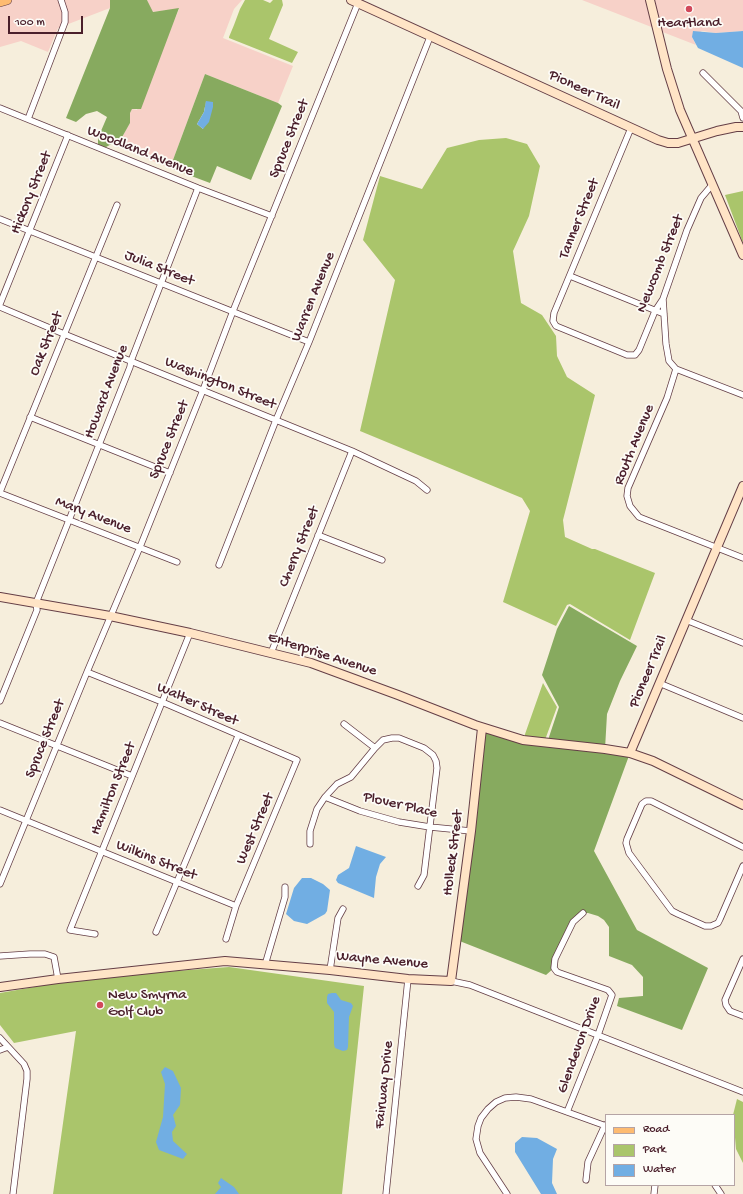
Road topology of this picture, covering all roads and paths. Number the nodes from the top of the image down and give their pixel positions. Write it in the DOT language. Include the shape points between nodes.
graph roads {
  1 [pos="7,0"];
  2 [pos="61,0"];
  3 [pos="650,0"];
  4 [pos="0,2"];
  5 [pos="355,2"];
  6 [pos="430,37"];
  7 [pos="703,73"];
  8 [pos="1,111"];
  9 [pos="743,118"];
  10 [pos="28,119"];
  11 [pos="743,127"];
  12 [pos="631,128"];
  13 [pos="68,135"];
  14 [pos="693,139"];
  15 [pos="712,184"];
  16 [pos="198,188"];
  17 [pos="117,206"];
  18 [pos="272,216"];
  19 [pos="0,219"];
  20 [pos="29,230"];
  21 [pos="743,255"];
  22 [pos="96,257"];
  23 [pos="570,276"];
  24 [pos="161,282"];
  25 [pos="663,299"];
  26 [pos="0,305"];
  27 [pos="233,311"];
  28 [pos="655,311"];
  29 [pos="664,314"];
  30 [pos="64,334"];
  31 [pos="309,342"];
  32 [pos="635,355"];
  33 [pos="131,361"];
  34 [pos="676,369"];
  35 [pos="203,390"];
  36 [pos="743,395"];
  37 [pos="30,417"];
  38 [pos="276,420"];
  39 [pos="99,445"];
  40 [pos="352,451"];
  41 [pos="170,473"];
  42 [pos="743,486"];
  43 [pos="427,490"];
  44 [pos="0,493"];
  45 [pos="69,520"];
  46 [pos="318,535"];
  47 [pos="140,547"];
  48 [pos="717,548"];
  49 [pos="743,558"];
  50 [pos="382,560"];
  51 [pos="178,562"];
  52 [pos="219,565"];
  53 [pos="0,597"];
  54 [pos="36,603"];
  55 [pos="110,616"];
  56 [pos="686,620"];
  57 [pos="190,633"];
  58 [pos="743,643"];
  59 [pos="271,653"];
  60 [pos="87,672"];
  61 [pos="659,683"];
  62 [pos="0,701"];
  63 [pos="162,702"];
  64 [pos="743,718"];
  65 [pos="0,723"];
  66 [pos="344,724"];
  67 [pos="482,728"];
  68 [pos="238,736"];
  69 [pos="56,746"];
  70 [pos="375,748"];
  71 [pos="630,753"];
  72 [pos="297,760"];
  73 [pos="132,776"];
  74 [pos="325,797"];
  75 [pos="743,805"];
  76 [pos="0,810"];
  77 [pos="26,821"];
  78 [pos="430,827"];
  79 [pos="471,831"];
  80 [pos="310,844"];
  81 [pos="743,847"];
  82 [pos="101,851"];
  83 [pos="743,866"];
  84 [pos="177,882"];
  85 [pos="0,884"];
  86 [pos="418,886"];
  87 [pos="285,887"];
  88 [pos="236,906"];
  89 [pos="342,910"];
  90 [pos="583,913"];
  91 [pos="156,932"];
  92 [pos="95,934"];
  93 [pos="226,939"];
  94 [pos="0,956"];
  95 [pos="743,959"];
  96 [pos="266,965"];
  97 [pos="330,970"];
  98 [pos="741,970"];
  99 [pos="408,978"];
  100 [pos="58,979"];
  101 [pos="451,981"];
  102 [pos="0,987"];
  103 [pos="743,1016"];
  104 [pos="598,1035"];
  105 [pos="0,1038"];
  106 [pos="8,1048"];
  107 [pos="0,1050"];
  108 [pos="743,1092"];
  109 [pos="567,1112"];
  110 [pos="605,1126"];
  111 [pos="586,1180"];
  112 [pos="12,1194"];
  113 [pos="386,1194"];
  114 [pos="507,1194"];
  1 -- 4 [label="main road"];
  2 -- 10 [label="street" via="65,22"];
  3 -- 14 [label="street" via="667,69 680,110"];
  5 -- 6 [label="street, Pioneer Trail"];
  5 -- 18 [label="street, Spruce Street"];
  6 -- 12 [label="street, Pioneer Trail"];
  6 -- 31 [label="street, Warren Avenue"];
  7 -- 9 [label="street" via="741,111"];
  8 -- 10 [label="street, Woodland Avenue"];
  10 -- 13 [label="street, Woodland Avenue"];
  11 -- 14 [label="street, Pioneer Trail" via="717,131"];
  12 -- 14 [label="street, Pioneer Trail" via="668,143"];
  12 -- 23 [label="street, Tanner Street"];
  13 -- 16 [label="street, Woodland Avenue"];
  13 -- 20 [label="street, Hickory Street"];
  14 -- 15 [label="street"];
  15 -- 21 [label="street"];
  15 -- 25 [label="street, Newcomb Street" via="701,198 687,230"];
  16 -- 18 [label="street, Woodland Avenue"];
  16 -- 24 [label="street, Howard Avenue"];
  17 -- 22 [label="street, Oak Street"];
  18 -- 27 [label="street, Spruce Street"];
  19 -- 20 [label="street, Julia Street"];
  20 -- 22 [label="street, Julia Street"];
  20 -- 26 [label="street, Hickory Street"];
  22 -- 24 [label="street, Julia Street"];
  22 -- 30 [label="street, Oak Street"];
  23 -- 28 [label="street"];
  23 -- 32 [label="street, Tanner Street" via="554,313 553,321 556,326 627,355"];
  24 -- 27 [label="street, Julia Street"];
  24 -- 33 [label="street, Howard Avenue"];
  25 -- 28 [label="street, Newcomb Street"];
  25 -- 29 [label="street"];
  26 -- 30 [label="street, Washington Street"];
  27 -- 31 [label="street, Julia Street"];
  27 -- 35 [label="street, Spruce Street"];
  28 -- 29 [label="street"];
  28 -- 32 [label="street, Newcomb Street"];
  29 -- 34 [label="street" via="669,361"];
  30 -- 33 [label="street, Washington Street"];
  30 -- 37 [label="street, Oak Street"];
  31 -- 38 [label="street, Warren Avenue"];
  33 -- 35 [label="street, Washington Street"];
  33 -- 39 [label="street, Howard Avenue"];
  34 -- 36 [label="street"];
  34 -- 48 [label="street, Routh Avenue" via="667,398 628,488 627,496 632,510 639,517"];
  35 -- 38 [label="street, Washington Street"];
  35 -- 41 [label="street, Spruce Street"];
  37 -- 39 [label="street"];
  37 -- 44 [label="street, Oak Street"];
  38 -- 40 [label="street, Washington Street"];
  38 -- 52 [label="street, Warren Avenue"];
  39 -- 41 [label="street"];
  39 -- 45 [label="street, Howard Avenue"];
  40 -- 43 [label="street, Washington Street" via="416,481"];
  40 -- 46 [label="street, Cherry Street"];
  41 -- 47 [label="street, Spruce Street"];
  42 -- 48 [label="street, Pioneer Trail"];
  44 -- 45 [label="street, Mary Avenue"];
  45 -- 47 [label="street, Mary Avenue"];
  45 -- 54 [label="street, Howard Avenue"];
  46 -- 50 [label="street"];
  46 -- 59 [label="street, Cherry Street"];
  47 -- 51 [label="street, Mary Avenue"];
  47 -- 55 [label="street, Spruce Street"];
  48 -- 49 [label="street"];
  48 -- 56 [label="street, Pioneer Trail"];
  53 -- 54 [label="street, Enterprise Avenue"];
  54 -- 55 [label="street, Enterprise Avenue"];
  54 -- 62 [label="street, Howard Avenue" via="37,610"];
  55 -- 57 [label="street, Enterprise Avenue"];
  55 -- 60 [label="street, Spruce Street"];
  56 -- 58 [label="street"];
  56 -- 61 [label="street, Pioneer Trail"];
  57 -- 59 [label="street, Enterprise Avenue"];
  57 -- 63 [label="street, Hamilton Street"];
  59 -- 67 [label="street, Enterprise Avenue" via="311,663"];
  60 -- 63 [label="street, Walter Street"];
  60 -- 69 [label="street, Spruce Street"];
  61 -- 64 [label="street"];
  61 -- 71 [label="street, Pioneer Trail"];
  63 -- 68 [label="street, Walter Street"];
  63 -- 73 [label="street, Hamilton Street"];
  65 -- 69 [label="street"];
  66 -- 70 [label="street"];
  67 -- 71 [label="street, Enterprise Avenue" via="523,740"];
  67 -- 79 [label="street, Holleck Street"];
  68 -- 72 [label="street, Walter Street"];
  68 -- 84 [label="street"];
  69 -- 73 [label="street"];
  69 -- 77 [label="street, Spruce Street"];
  70 -- 74 [label="street" via="351,777 337,784"];
  70 -- 78 [label="street" via="383,740 399,738 424,748 433,755 437,768"];
  71 -- 75 [label="street" via="653,761"];
  72 -- 88 [label="street, West Street"];
  73 -- 82 [label="street, Hamilton Street"];
  74 -- 78 [label="street, Plover Place" via="360,811 399,822"];
  74 -- 80 [label="street" via="317,809 310,831"];
  76 -- 77 [label="street, Wilkins Street"];
  77 -- 82 [label="street, Wilkins Street"];
  77 -- 85 [label="street, Spruce Street"];
  78 -- 79 [label="street, Plover Place"];
  78 -- 86 [label="street" via="424,875"];
  79 -- 101 [label="street, Holleck Street"];
  81 -- 83 [label="street" via="651,801 642,804 626,843 629,853 672,910 704,926 718,923"];
  82 -- 84 [label="street, Wilkins Street"];
  82 -- 92 [label="street, Hamilton Street" via="70,930"];
  84 -- 88 [label="street, Wilkins Street"];
  84 -- 91 [label="street"];
  87 -- 96 [label="street" via="285,897"];
  88 -- 93 [label="street, West Street"];
  89 -- 97 [label="street" via="338,918"];
  90 -- 104 [label="street, Glendevon Drive" via="572,922 555,959 554,968 557,972 608,990 612,995"];
  94 -- 100 [label="street" via="45,954 54,957"];
  95 -- 98 [label="street"];
  96 -- 97 [label="street, Wayne Avenue"];
  96 -- 100 [label="street, Wayne Avenue" via="225,961"];
  97 -- 99 [label="street, Wayne Avenue"];
  98 -- 103 [label="street" via="725,1000 730,1011"];
  99 -- 101 [label="street, Wayne Avenue"];
  99 -- 113 [label="street, Fairway Drive"];
  100 -- 102 [label="street, Wayne Avenue"];
  101 -- 104 [label="street, Wayne Avenue" via="470,985"];
  104 -- 108 [label="street, Wayne Avenue"];
  104 -- 109 [label="street, Glendevon Drive"];
  105 -- 106 [label="street"];
  106 -- 107 [label="street"];
  106 -- 112 [label="street" via="24,1064 27,1075"];
  109 -- 110 [label="street"];
  109 -- 114 [label="street" via="530,1099 516,1097 496,1102 481,1118 476,1139 480,1153"];
  110 -- 111 [label="street" via="588,1162"];
}
